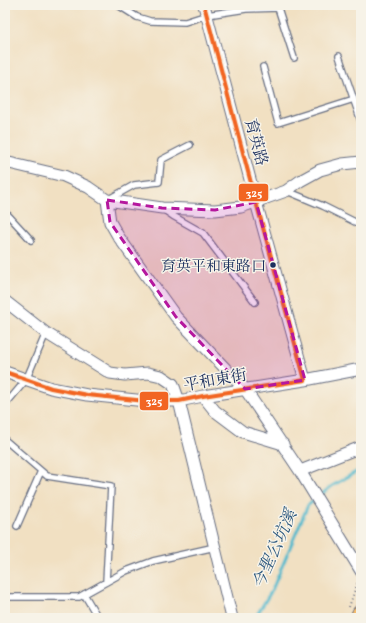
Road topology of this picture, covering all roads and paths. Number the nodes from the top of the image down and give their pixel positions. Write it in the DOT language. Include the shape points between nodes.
graph roads {
  1 [pos="118,5"];
  2 [pos="246,7"];
  3 [pos="206,10"];
  4 [pos="339,56"];
  5 [pos="294,58"];
  6 [pos="263,66"];
  7 [pos="354,99"];
  8 [pos="361,121"];
  9 [pos="190,145"];
  10 [pos="5,162"];
  11 [pos="361,162"];
  12 [pos="286,191"];
  13 [pos="108,200"];
  14 [pos="256,202"];
  15 [pos="162,208"];
  16 [pos="5,213"];
  17 [pos="361,225"];
  18 [pos="31,240"];
  19 [pos="5,301"];
  20 [pos="255,302"];
  21 [pos="46,333"];
  22 [pos="361,369"];
  23 [pos="5,372"];
  24 [pos="26,380"];
  25 [pos="305,380"];
  26 [pos="246,389"];
  27 [pos="203,396"];
  28 [pos="179,401"];
  29 [pos="5,405"];
  30 [pos="5,440"];
  31 [pos="283,444"];
  32 [pos="361,447"];
  33 [pos="41,471"];
  34 [pos="300,471"];
  35 [pos="17,526"];
  36 [pos="215,547"];
  37 [pos="360,574"];
  38 [pos="106,582"];
  39 [pos="84,594"];
  40 [pos="5,598"];
  41 [pos="359,614"];
  42 [pos="96,618"];
  43 [pos="232,618"];
  1 -- 3 [label="lane" via="150,22 185,22"];
  2 -- 3 [label="lane"];
  2 -- 5 [label="lane" via="278,8"];
  3 -- 14 [label="street, 育英路"];
  4 -- 7 [label="lane"];
  6 -- 7 [label="lane" via="278,123"];
  7 -- 8 [label="lane"];
  9 -- 13 [label="lane" via="161,160 159,182 134,185"];
  10 -- 13 [label="street" via="64,176"];
  11 -- 12 [label="street" via="320,170"];
  12 -- 14 [label="street"];
  12 -- 17 [label="lane"];
  13 -- 15 [label="street"];
  13 -- 26 [label="street" via="112,226 176,317"];
  14 -- 15 [label="street" via="241,207 215,210"];
  14 -- 25 [label="street, 育英路"];
  15 -- 20 [label="lane" via="203,233"];
  16 -- 18 [label="lane"];
  19 -- 21 [label="street"];
  21 -- 24 [label="lane"];
  21 -- 28 [label="street" via="110,373 148,373 161,376 173,384"];
  22 -- 25 [label="street, 平和東街"];
  23 -- 24 [label="street, 平和東街"];
  24 -- 28 [label="street, 平和東街" via="87,395 146,401"];
  24 -- 29 [label="lane"];
  25 -- 26 [label="street, 平和東街"];
  26 -- 27 [label="street, 平和東街"];
  26 -- 31 [label="street"];
  27 -- 28 [label="street, 平和東街"];
  27 -- 31 [label="street" via="215,410 243,432"];
  28 -- 36 [label="street"];
  30 -- 33 [label="lane"];
  31 -- 34 [label="street"];
  32 -- 34 [label="street"];
  33 -- 35 [label="lane"];
  33 -- 38 [label="lane" via="47,476 111,486"];
  34 -- 37 [label="street"];
  36 -- 38 [label="lane" via="153,561"];
  36 -- 43 [label="street"];
  37 -- 41 [label="path" via="349,607"];
  38 -- 39 [label="lane"];
  39 -- 40 [label="lane"];
  39 -- 42 [label="lane"];
}
